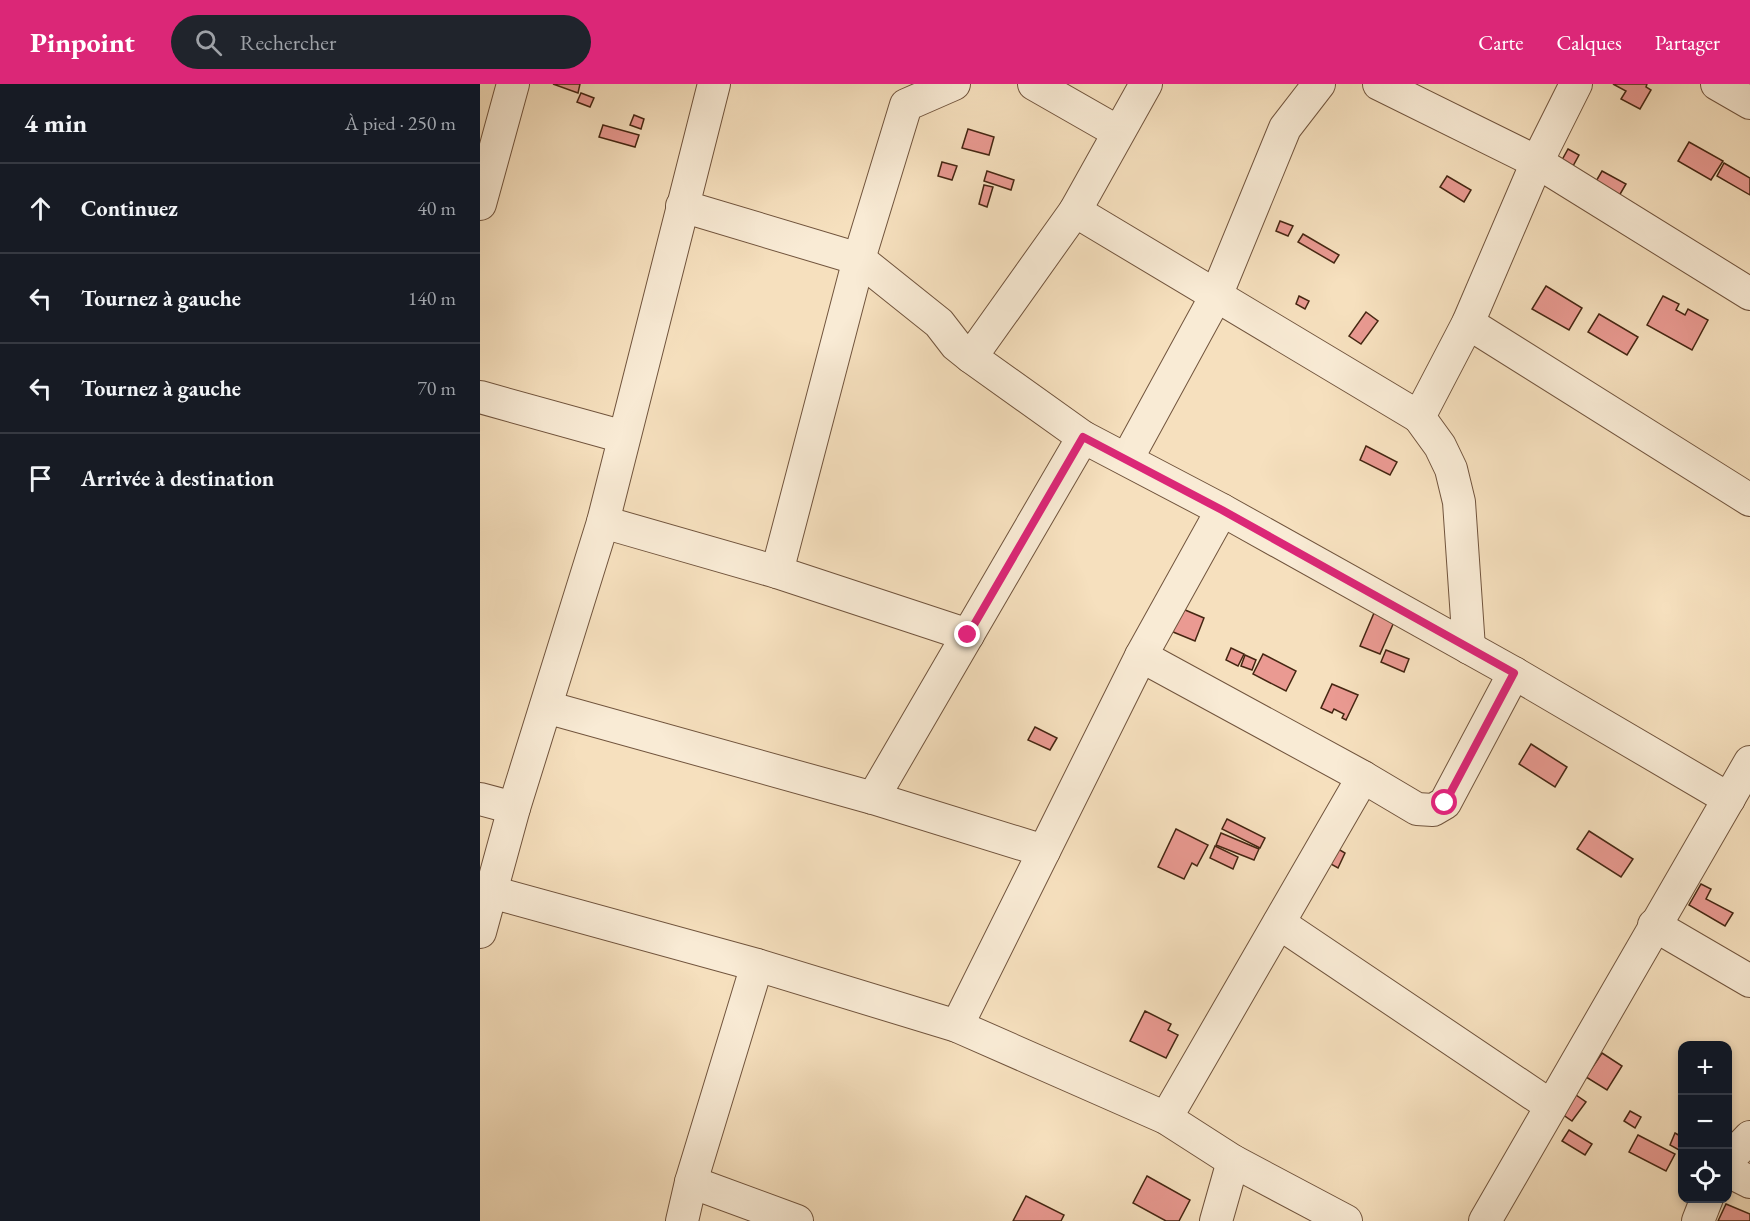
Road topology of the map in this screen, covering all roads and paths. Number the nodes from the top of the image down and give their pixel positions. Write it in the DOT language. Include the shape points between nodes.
graph roads {
  1 [pos="513,84"];
  2 [pos="714,84"];
  3 [pos="954,84"];
  4 [pos="1034,84"];
  5 [pos="1146,84"];
  6 [pos="1319,84"];
  7 [pos="1379,84"];
  8 [pos="1575,84"];
  9 [pos="1717,84"];
  10 [pos="1750,104"];
  11 [pos="1118,132"];
  12 [pos="1537,162"];
  13 [pos="482,187"];
  14 [pos="682,206"];
  15 [pos="1075,211"];
  16 [pos="859,259"];
  17 [pos="1750,294"];
  18 [pos="1216,296"];
  19 [pos="1468,323"];
  20 [pos="971,357"];
  21 [pos="480,397"];
  22 [pos="1419,417"];
  23 [pos="624,437"];
  24 [pos="1083,437"];
  25 [pos="1128,459"];
  26 [pos="1750,500"];
  27 [pos="1222,510"];
  28 [pos="603,522"];
  29 [pos="777,572"];
  30 [pos="968,635"];
  31 [pos="1469,648"];
  32 [pos="1142,656"];
  33 [pos="1514,673"];
  34 [pos="546,707"];
  35 [pos="1750,762"];
  36 [pos="1363,777"];
  37 [pos="873,798"];
  38 [pos="480,799"];
  39 [pos="1729,799"];
  40 [pos="514,808"];
  41 [pos="1044,851"];
  42 [pos="491,892"];
  43 [pos="1279,923"];
  44 [pos="1654,925"];
  45 [pos="480,932"];
  46 [pos="757,965"];
  47 [pos="1750,981"];
  48 [pos="957,1026"];
  49 [pos="1551,1106"];
  50 [pos="1166,1118"];
  51 [pos="1750,1137"];
  52 [pos="1732,1156"];
  53 [pos="1233,1161"];
  54 [pos="1732,1173"];
  55 [pos="691,1182"];
  56 [pos="1750,1182"];
  57 [pos="1705,1203"];
  58 [pos="682,1221"];
  59 [pos="797,1221"];
  60 [pos="1216,1221"];
  61 [pos="1346,1221"];
  62 [pos="1485,1221"];
  63 [pos="1698,1221"];
  1 -- 13 [label="street"];
  2 -- 14 [label="street"];
  3 -- 16 [label="street" via="906,105"];
  4 -- 11 [label="street"];
  5 -- 11 [label="street"];
  6 -- 18 [label="street" via="1285,128"];
  7 -- 12 [label="street"];
  8 -- 12 [label="street"];
  9 -- 10 [label="street"];
  11 -- 15 [label="street"];
  12 -- 17 [label="street"];
  12 -- 19 [label="street"];
  14 -- 16 [label="street"];
  14 -- 23 [label="street"];
  15 -- 18 [label="street"];
  15 -- 20 [label="street"];
  16 -- 20 [label="street" via="939,323"];
  16 -- 29 [label="street"];
  18 -- 22 [label="street"];
  18 -- 25 [label="street"];
  19 -- 22 [label="street"];
  19 -- 26 [label="street"];
  20 -- 24 [label="street"];
  21 -- 23 [label="street"];
  22 -- 31 [label="street" via="1444,453 1460,502"];
  23 -- 28 [label="street"];
  24 -- 25 [label="street"];
  24 -- 30 [label="street"];
  25 -- 27 [label="street"];
  27 -- 31 [label="street"];
  27 -- 32 [label="street"];
  28 -- 29 [label="street"];
  28 -- 34 [label="street"];
  29 -- 30 [label="street"];
  30 -- 37 [label="street"];
  31 -- 33 [label="street"];
  32 -- 36 [label="street"];
  32 -- 41 [label="street"];
  33 -- 36 [label="street" via="1445,803 1433,810 1417,809"];
  33 -- 39 [label="street"];
  34 -- 37 [label="street"];
  34 -- 40 [label="street"];
  35 -- 39 [label="street"];
  36 -- 43 [label="street"];
  37 -- 41 [label="street"];
  38 -- 40 [label="street"];
  39 -- 44 [label="street"];
  40 -- 42 [label="street"];
  41 -- 48 [label="street"];
  42 -- 45 [label="street"];
  42 -- 46 [label="street"];
  43 -- 49 [label="street"];
  43 -- 50 [label="street"];
  44 -- 47 [label="street"];
  44 -- 49 [label="street"];
  46 -- 48 [label="street"];
  46 -- 55 [label="street"];
  48 -- 50 [label="street"];
  49 -- 62 [label="street"];
  50 -- 53 [label="street"];
  51 -- 52 [label="street"];
  53 -- 60 [label="street"];
  53 -- 61 [label="street"];
  54 -- 56 [label="street"];
  55 -- 58 [label="street"];
  55 -- 59 [label="street"];
  57 -- 63 [label="street"];
}
